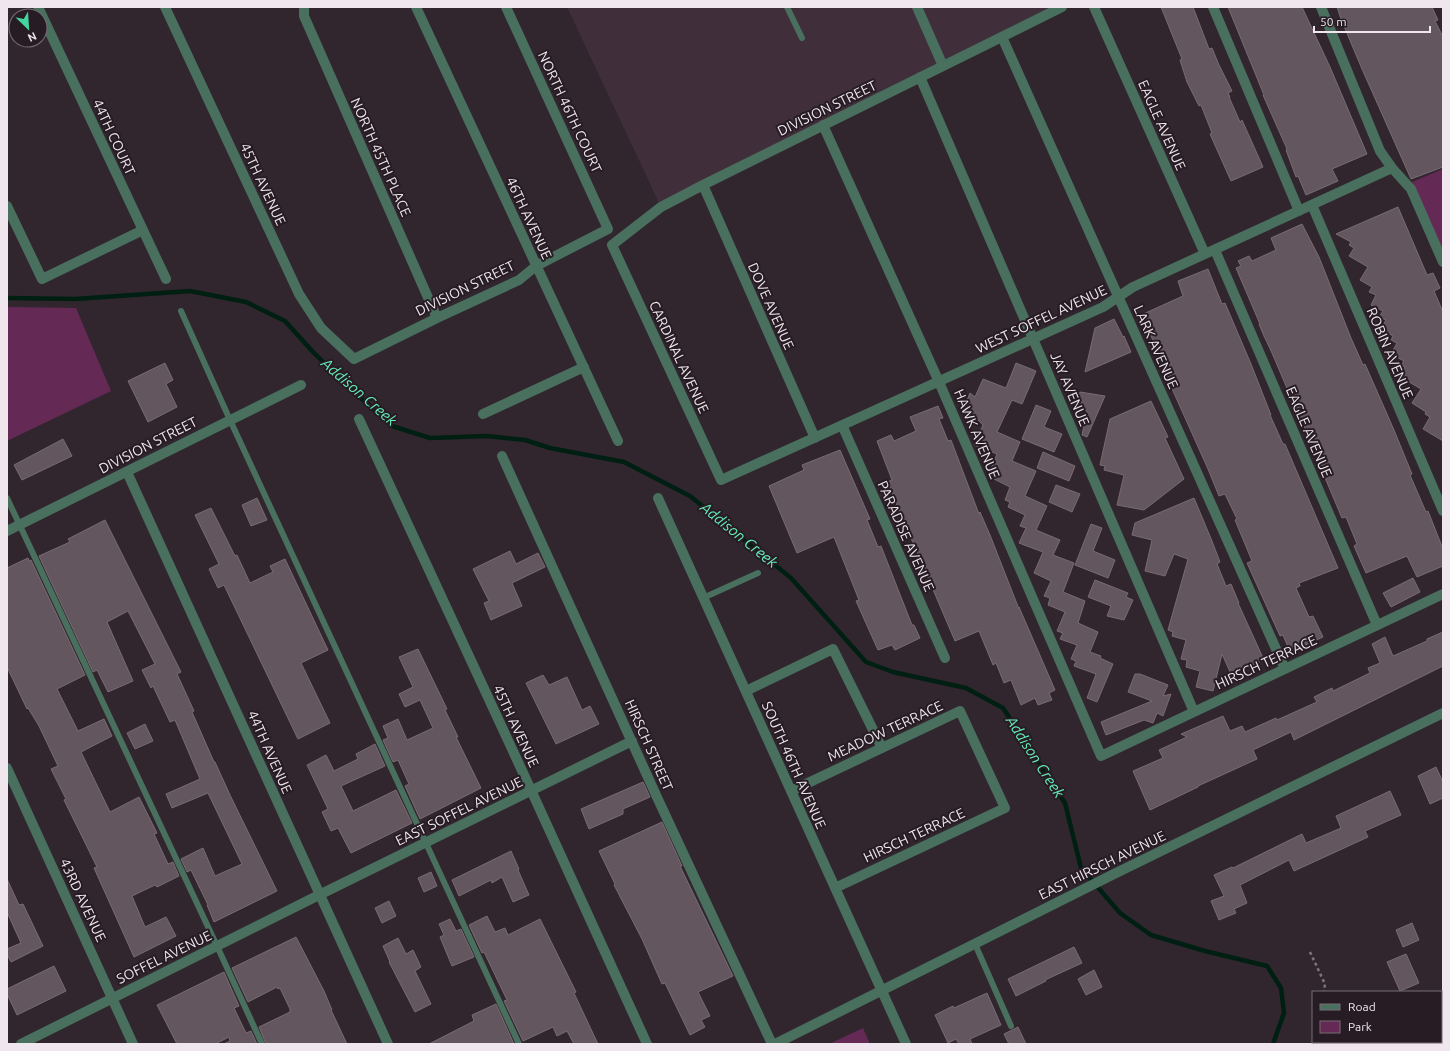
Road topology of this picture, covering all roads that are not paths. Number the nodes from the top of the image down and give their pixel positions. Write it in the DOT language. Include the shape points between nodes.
graph roads {
  1 [pos="38,7"];
  2 [pos="165,7"];
  3 [pos="304,7"];
  4 [pos="416,7"];
  5 [pos="506,7"];
  6 [pos="787,7"];
  7 [pos="917,7"];
  8 [pos="1062,7"];
  9 [pos="1094,7"];
  10 [pos="1213,7"];
  11 [pos="1321,7"];
  12 [pos="1002,37"];
  13 [pos="802,38"];
  14 [pos="943,66"];
  15 [pos="920,77"];
  16 [pos="823,125"];
  17 [pos="1392,168"];
  18 [pos="702,185"];
  19 [pos="1312,205"];
  20 [pos="7,206"];
  21 [pos="1299,211"];
  22 [pos="142,230"];
  23 [pos="608,230"];
  24 [pos="612,245"];
  25 [pos="1214,250"];
  26 [pos="1205,254"];
  27 [pos="1443,262"];
  28 [pos="536,266"];
  29 [pos="166,280"];
  30 [pos="1119,298"];
  31 [pos="181,311"];
  32 [pos="437,318"];
  33 [pos="1034,339"];
  34 [pos="354,359"];
  35 [pos="584,367"];
  36 [pos="939,382"];
  37 [pos="301,384"];
  38 [pos="482,414"];
  39 [pos="230,420"];
  40 [pos="359,420"];
  41 [pos="842,425"];
  42 [pos="815,438"];
  43 [pos="618,441"];
  44 [pos="502,456"];
  45 [pos="127,472"];
  46 [pos="722,480"];
  47 [pos="7,498"];
  48 [pos="658,498"];
  49 [pos="1443,511"];
  50 [pos="19,525"];
  51 [pos="7,531"];
  52 [pos="758,573"];
  53 [pos="1443,594"];
  54 [pos="703,598"];
  55 [pos="1377,625"];
  56 [pos="945,658"];
  57 [pos="1285,669"];
  58 [pos="746,691"];
  59 [pos="1194,712"];
  60 [pos="1443,713"];
  61 [pos="632,741"];
  62 [pos="882,748"];
  63 [pos="1101,756"];
  64 [pos="7,768"];
  65 [pos="531,790"];
  66 [pos="791,791"];
  67 [pos="1005,808"];
  68 [pos="425,843"];
  69 [pos="835,888"];
  70 [pos="319,894"];
  71 [pos="975,944"];
  72 [pos="217,946"];
  73 [pos="882,991"];
  74 [pos="112,998"];
  75 [pos="1011,1026"];
  76 [pos="21,1044"];
  77 [pos="132,1044"];
  78 [pos="262,1044"];
  79 [pos="388,1044"];
  80 [pos="519,1044"];
  81 [pos="647,1044"];
  82 [pos="772,1044"];
  83 [pos="775,1044"];
  84 [pos="906,1044"];
  1 -- 22 [label="street, 44TH COURT"];
  2 -- 34 [label="street, 45TH AVENUE" via="299,294 321,328"];
  3 -- 32 [label="street, NORTH 45TH PLACE" via="304,16"];
  4 -- 28 [label="street, 46TH AVENUE"];
  5 -- 23 [label="street, NORTH 46TH COURT"];
  6 -- 13 [label="lane"];
  7 -- 14 [label="street"];
  8 -- 12 [label="street, DIVISION STREET"];
  9 -- 26 [label="street, EAGLE AVENUE"];
  10 -- 21 [label="street"];
  11 -- 17 [label="street" via="1380,150"];
  12 -- 14 [label="street, DIVISION STREET"];
  12 -- 30 [label="street, LARK AVENUE"];
  14 -- 15 [label="street, DIVISION STREET"];
  15 -- 16 [label="street, DIVISION STREET"];
  15 -- 33 [label="street, JAY AVENUE"];
  16 -- 18 [label="street, DIVISION STREET"];
  16 -- 36 [label="street, HAWK AVENUE"];
  17 -- 19 [label="street, WEST SOFFEL AVENUE"];
  17 -- 27 [label="street" via="1411,189"];
  18 -- 24 [label="street, DIVISION STREET" via="661,207"];
  18 -- 42 [label="street, DOVE AVENUE"];
  19 -- 21 [label="street, WEST SOFFEL AVENUE"];
  19 -- 49 [label="street, ROBIN AVENUE"];
  20 -- 22 [label="street" via="42,279"];
  21 -- 25 [label="street, WEST SOFFEL AVENUE"];
  22 -- 29 [label="street, 44TH COURT"];
  23 -- 28 [label="street, DIVISION STREET"];
  24 -- 46 [label="street, CARDINAL AVENUE"];
  25 -- 26 [label="street, WEST SOFFEL AVENUE"];
  25 -- 55 [label="street, EAGLE AVENUE"];
  26 -- 30 [label="street, WEST SOFFEL AVENUE" via="1133,287"];
  28 -- 32 [label="street, DIVISION STREET" via="519,280"];
  28 -- 35 [label="street, 46TH AVENUE"];
  30 -- 33 [label="street, WEST SOFFEL AVENUE"];
  30 -- 57 [label="street, LARK AVENUE"];
  31 -- 39 [label="lane"];
  32 -- 34 [label="street, DIVISION STREET"];
  33 -- 36 [label="street, WEST SOFFEL AVENUE"];
  33 -- 59 [label="street, JAY AVENUE"];
  35 -- 38 [label="street"];
  35 -- 43 [label="street, 46TH AVENUE"];
  36 -- 41 [label="street, WEST SOFFEL AVENUE"];
  36 -- 63 [label="street, HAWK AVENUE"];
  37 -- 39 [label="street, DIVISION STREET"];
  39 -- 45 [label="street, DIVISION STREET"];
  39 -- 68 [label="lane"];
  40 -- 65 [label="street, 45TH AVENUE"];
  41 -- 42 [label="street, WEST SOFFEL AVENUE"];
  41 -- 56 [label="street, PARADISE AVENUE"];
  42 -- 46 [label="street, WEST SOFFEL AVENUE"];
  44 -- 61 [label="street, HIRSCH STREET"];
  45 -- 50 [label="street, DIVISION STREET"];
  45 -- 70 [label="street, 44TH AVENUE"];
  47 -- 50 [label="lane"];
  48 -- 54 [label="street, SOUTH 46TH AVENUE"];
  50 -- 51 [label="street, DIVISION STREET"];
  50 -- 72 [label="lane"];
  52 -- 54 [label="lane"];
  53 -- 55 [label="street, HIRSCH TERRACE"];
  54 -- 58 [label="street, SOUTH 46TH AVENUE"];
  55 -- 57 [label="street, HIRSCH TERRACE"];
  57 -- 59 [label="street, HIRSCH TERRACE"];
  58 -- 62 [label="street" via="833,649"];
  58 -- 66 [label="street, SOUTH 46TH AVENUE"];
  59 -- 63 [label="street, HIRSCH TERRACE"];
  60 -- 71 [label="street, EAST HIRSCH AVENUE"];
  61 -- 65 [label="street, EAST SOFFEL AVENUE"];
  61 -- 82 [label="street, HIRSCH STREET"];
  62 -- 66 [label="street, MEADOW TERRACE"];
  62 -- 67 [label="street, MEADOW TERRACE" via="960,711"];
  64 -- 74 [label="street, 43RD AVENUE"];
  65 -- 68 [label="street, EAST SOFFEL AVENUE"];
  65 -- 81 [label="street, 45TH AVENUE"];
  66 -- 69 [label="street, SOUTH 46TH AVENUE"];
  67 -- 69 [label="street, HIRSCH TERRACE"];
  68 -- 70 [label="street, EAST SOFFEL AVENUE"];
  68 -- 80 [label="lane"];
  69 -- 73 [label="street, SOUTH 46TH AVENUE"];
  70 -- 72 [label="street, SOFFEL AVENUE"];
  70 -- 79 [label="street, 44TH AVENUE"];
  71 -- 73 [label="street, EAST HIRSCH AVENUE"];
  71 -- 75 [label="lane"];
  72 -- 74 [label="street, SOFFEL AVENUE"];
  72 -- 78 [label="lane"];
  73 -- 83 [label="street, EAST HIRSCH AVENUE"];
  73 -- 84 [label="street, SOUTH 46TH AVENUE"];
  74 -- 76 [label="street, SOFFEL AVENUE"];
  74 -- 77 [label="street, 43RD AVENUE"];
}
